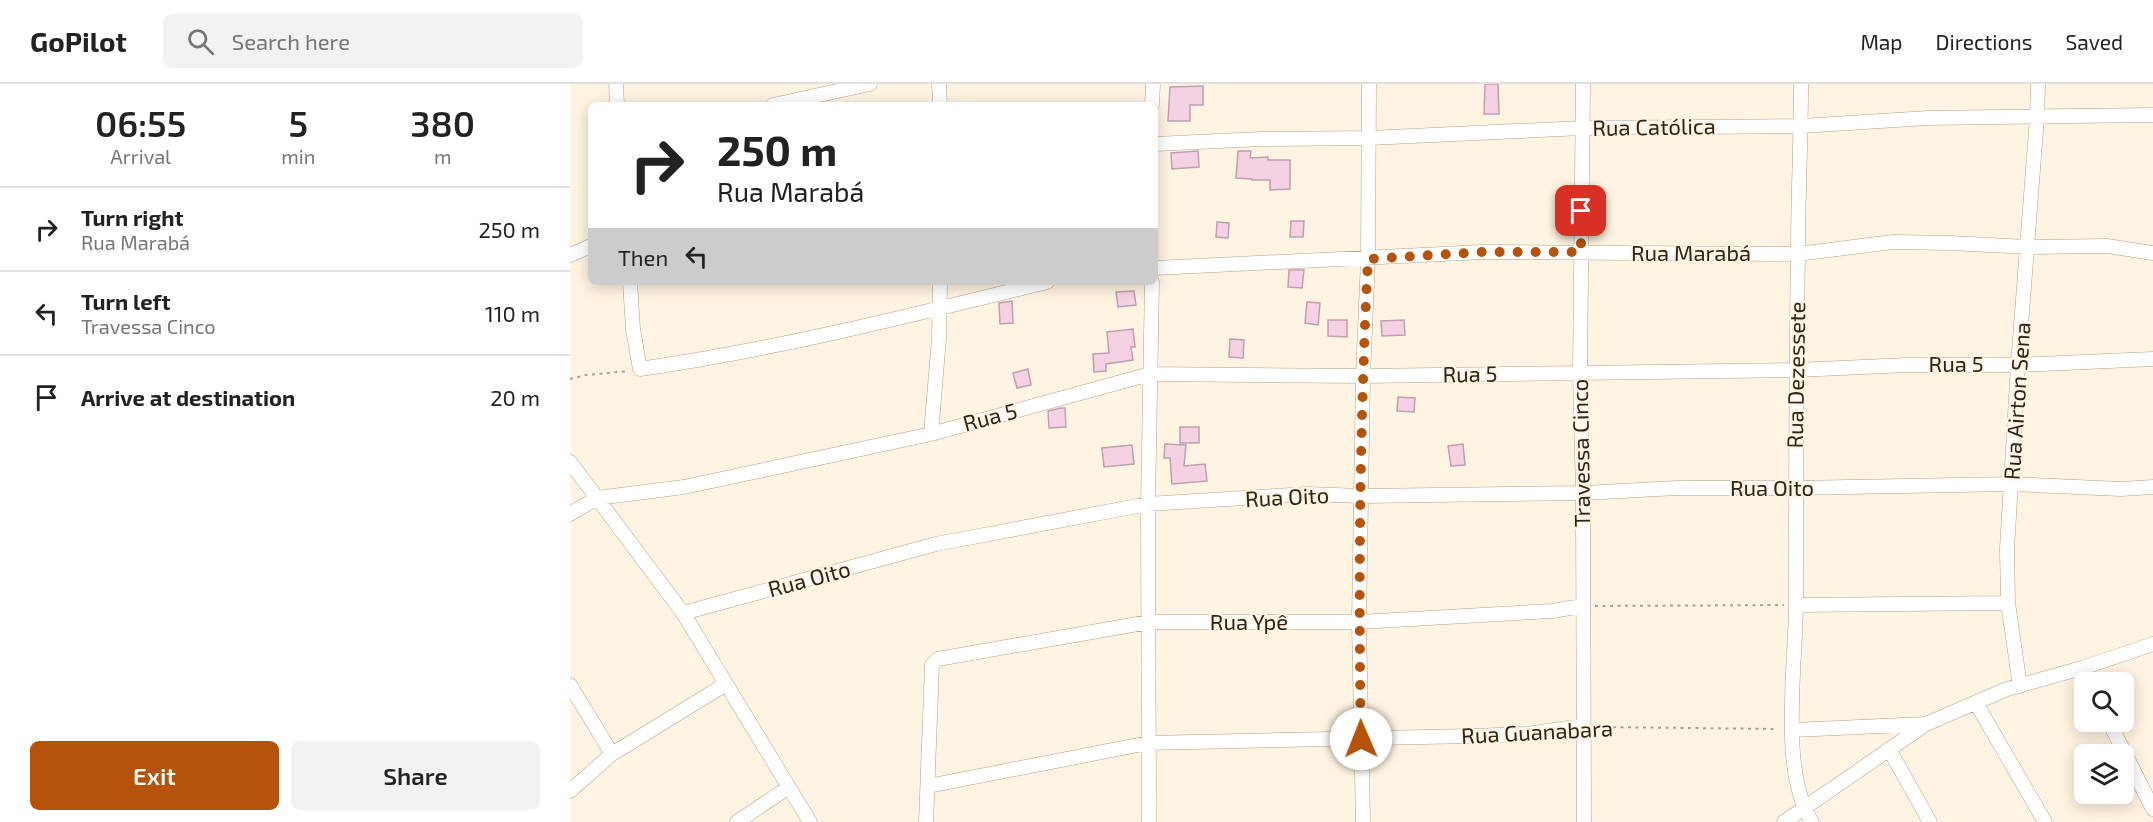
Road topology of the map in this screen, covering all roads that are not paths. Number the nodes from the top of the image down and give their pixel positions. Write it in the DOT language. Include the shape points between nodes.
graph roads {
  1 [pos="616,84"];
  2 [pos="870,84"];
  3 [pos="939,84"];
  4 [pos="1153,84"];
  5 [pos="1369,84"];
  6 [pos="1583,84"];
  7 [pos="1801,84"];
  8 [pos="2038,84"];
  9 [pos="617,102"];
  10 [pos="787,102"];
  11 [pos="940,102"];
  12 [pos="1152,102"];
  13 [pos="2153,115"];
  14 [pos="2037,117"];
  15 [pos="1802,126"];
  16 [pos="1582,128"];
  17 [pos="1369,138"];
  18 [pos="1158,144"];
  19 [pos="588,247"];
  20 [pos="2028,247"];
  21 [pos="1581,252"];
  22 [pos="2153,253"];
  23 [pos="570,254"];
  24 [pos="1797,254"];
  25 [pos="1368,259"];
  26 [pos="1158,268"];
  27 [pos="630,285"];
  28 [pos="940,285"];
  29 [pos="1035,285"];
  30 [pos="1152,285"];
  31 [pos="940,309"];
  32 [pos="2153,359"];
  33 [pos="2018,364"];
  34 [pos="1797,370"];
  35 [pos="1580,373"];
  36 [pos="1149,374"];
  37 [pos="1362,376"];
  38 [pos="931,434"];
  39 [pos="570,462"];
  40 [pos="2012,484"];
  41 [pos="2153,487"];
  42 [pos="1795,488"];
  43 [pos="1583,493"];
  44 [pos="1361,496"];
  45 [pos="597,498"];
  46 [pos="1148,504"];
  47 [pos="570,514"];
  48 [pos="2008,603"];
  49 [pos="1796,605"];
  50 [pos="1582,606"];
  51 [pos="683,614"];
  52 [pos="1149,622"];
  53 [pos="1359,622"];
  54 [pos="2153,644"];
  55 [pos="2082,668"];
  56 [pos="2084,672"];
  57 [pos="726,684"];
  58 [pos="570,685"];
  59 [pos="2020,686"];
  60 [pos="1976,704"];
  61 [pos="1926,724"];
  62 [pos="1582,726"];
  63 [pos="1793,729"];
  64 [pos="2114,732"];
  65 [pos="1361,739"];
  66 [pos="1148,743"];
  67 [pos="1889,749"];
  68 [pos="612,754"];
  69 [pos="928,786"];
  70 [pos="789,787"];
  71 [pos="570,791"];
  72 [pos="1803,809"];
  73 [pos="2153,809"];
  74 [pos="737,822"];
  75 [pos="810,822"];
  76 [pos="926,822"];
  77 [pos="1149,822"];
  78 [pos="1363,822"];
  79 [pos="1584,822"];
  80 [pos="1784,822"];
  81 [pos="1812,822"];
  82 [pos="1930,822"];
  83 [pos="2044,822"];
  1 -- 9 [label="street"];
  2 -- 10 [label="street"];
  3 -- 11 [label="street"];
  4 -- 12 [label="street"];
  5 -- 17 [label="street"];
  6 -- 16 [label="street, Travessa Cinco"];
  7 -- 15 [label="street, Rua Dezessete"];
  8 -- 14 [label="street, Rua Airton Sena"];
  13 -- 14 [label="street, Rua Católica"];
  14 -- 15 [label="street, Rua Católica" via="1928,118"];
  14 -- 20 [label="street, Rua Airton Sena"];
  15 -- 16 [label="street, Rua Católica"];
  15 -- 24 [label="street, Rua Dezessete"];
  16 -- 17 [label="street, Rua Católica"];
  16 -- 21 [label="street, Travessa Cinco"];
  17 -- 18 [label="street, Rua Católica"];
  17 -- 25 [label="street"];
  19 -- 23 [label="street"];
  20 -- 22 [label="street, Rua Marabá" via="2107,246"];
  20 -- 24 [label="street, Rua Marabá" via="1893,242"];
  20 -- 33 [label="street, Rua Airton Sena"];
  21 -- 24 [label="street, Rua Marabá"];
  21 -- 25 [label="street, Rua Marabá" via="1483,252"];
  21 -- 35 [label="street, Travessa Cinco"];
  24 -- 34 [label="street, Rua Dezessete"];
  25 -- 26 [label="street, Rua Marabá"];
  25 -- 37 [label="street"];
  27 -- 31 [label="street" via="640,369"];
  28 -- 31 [label="street"];
  29 -- 31 [label="street"];
  30 -- 36 [label="street"];
  31 -- 38 [label="street"];
  32 -- 33 [label="street, Rua 5"];
  33 -- 34 [label="street, Rua 5"];
  33 -- 40 [label="street, Rua Airton Sena"];
  34 -- 35 [label="street, Rua 5"];
  34 -- 42 [label="street, Rua Dezessete"];
  35 -- 37 [label="street, Rua 5"];
  35 -- 43 [label="street, Travessa Cinco"];
  36 -- 37 [label="street, Rua 5"];
  36 -- 38 [label="street, Rua 5"];
  36 -- 46 [label="street"];
  37 -- 44 [label="street"];
  38 -- 45 [label="street, Rua 5" via="684,487"];
  39 -- 45 [label="street"];
  40 -- 41 [label="street"];
  40 -- 42 [label="street, Rua Oito"];
  40 -- 48 [label="street, Rua Airton Sena"];
  42 -- 43 [label="street, Rua Oito"];
  42 -- 49 [label="street, Rua Dezessete"];
  43 -- 44 [label="street, Rua Oito"];
  43 -- 50 [label="street, Travessa Cinco"];
  44 -- 46 [label="street, Rua Oito" via="1307,494"];
  44 -- 53 [label="street"];
  45 -- 47 [label="street"];
  45 -- 51 [label="street"];
  46 -- 51 [label="street, Rua Oito" via="936,544"];
  46 -- 52 [label="street"];
  48 -- 49 [label="street"];
  48 -- 59 [label="street, Rua Airton Sena"];
  49 -- 63 [label="street, Rua Dezessete"];
  50 -- 53 [label="street, Rua Ypê"];
  50 -- 62 [label="street, Travessa Cinco"];
  51 -- 57 [label="street"];
  52 -- 53 [label="street, Rua Ypê"];
  52 -- 66 [label="street"];
  52 -- 69 [label="street, Rua Ypê" via="938,658 932,665 931,676"];
  53 -- 65 [label="street"];
  54 -- 55 [label="street"];
  55 -- 56 [label="street"];
  55 -- 59 [label="street"];
  57 -- 68 [label="street"];
  57 -- 70 [label="street"];
  58 -- 68 [label="street"];
  59 -- 60 [label="street"];
  60 -- 61 [label="street"];
  60 -- 83 [label="street"];
  61 -- 63 [label="street"];
  61 -- 67 [label="street"];
  62 -- 65 [label="street, Rua Guanabara" via="1527,734"];
  62 -- 79 [label="street, Travessa Cinco"];
  63 -- 72 [label="street, Rua Dezessete" via="1795,779"];
  64 -- 73 [label="street"];
  65 -- 66 [label="street, Rua Guanabara"];
  65 -- 78 [label="street"];
  66 -- 69 [label="street, Rua Guanabara"];
  66 -- 77 [label="street"];
  67 -- 72 [label="street"];
  67 -- 82 [label="street"];
  68 -- 71 [label="street"];
  69 -- 76 [label="street"];
  70 -- 74 [label="street"];
  70 -- 75 [label="street"];
  72 -- 80 [label="street"];
  72 -- 81 [label="street, Rua Dezessete"];
}
